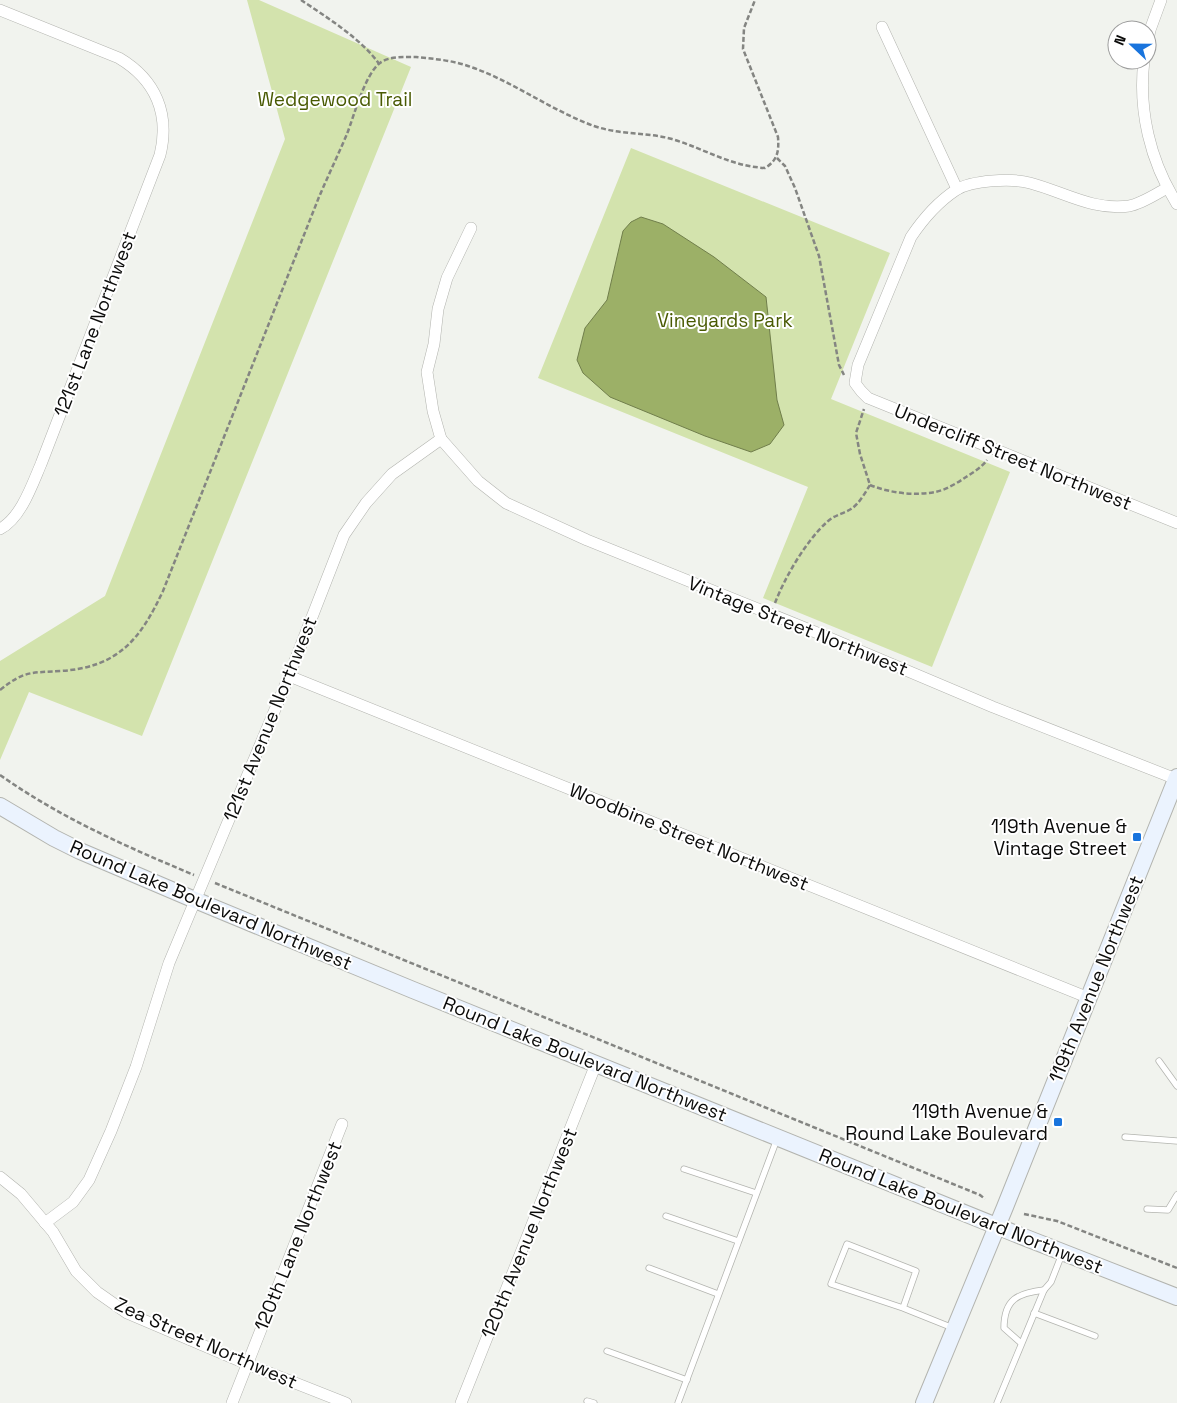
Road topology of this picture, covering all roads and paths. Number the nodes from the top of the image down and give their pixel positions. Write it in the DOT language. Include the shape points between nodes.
graph roads {
  1 [pos="301,0"];
  2 [pos="755,0"];
  3 [pos="1161,0"];
  4 [pos="0,10"];
  5 [pos="1154,20"];
  6 [pos="882,28"];
  7 [pos="378,64"];
  8 [pos="1144,70"];
  9 [pos="777,158"];
  10 [pos="1167,188"];
  11 [pos="957,189"];
  12 [pos="1177,204"];
  13 [pos="471,228"];
  14 [pos="855,383"];
  15 [pos="868,398"];
  16 [pos="441,439"];
  17 [pos="992,450"];
  18 [pos="870,485"];
  19 [pos="1177,523"];
  20 [pos="0,529"];
  21 [pos="770,614"];
  22 [pos="289,676"];
  23 [pos="0,690"];
  24 [pos="0,775"];
  25 [pos="1177,778"];
  26 [pos="0,806"];
  27 [pos="204,879"];
  28 [pos="195,900"];
  29 [pos="1089,998"];
  30 [pos="1159,1062"];
  31 [pos="596,1064"];
  32 [pos="1177,1086"];
  33 [pos="342,1124"];
  34 [pos="778,1137"];
  35 [pos="1125,1137"];
  36 [pos="1177,1141"];
  37 [pos="684,1169"];
  38 [pos="0,1177"];
  39 [pos="756,1193"];
  40 [pos="1177,1195"];
  41 [pos="985,1199"];
  42 [pos="1147,1209"];
  43 [pos="1024,1214"];
  44 [pos="666,1216"];
  45 [pos="45,1223"];
  46 [pos="997,1226"];
  47 [pos="738,1241"];
  48 [pos="1063,1252"];
  49 [pos="650,1268"];
  50 [pos="1177,1268"];
  51 [pos="1044,1290"];
  52 [pos="718,1294"];
  53 [pos="1177,1297"];
  54 [pos="903,1308"];
  55 [pos="1034,1313"];
  56 [pos="954,1329"];
  57 [pos="1095,1336"];
  58 [pos="1021,1343"];
  59 [pos="607,1351"];
  60 [pos="247,1364"];
  61 [pos="686,1380"];
  62 [pos="232,1403"];
  63 [pos="346,1403"];
  64 [pos="462,1403"];
  65 [pos="678,1403"];
  66 [pos="924,1403"];
  67 [pos="997,1403"];
  1 -- 7 [label="path" via="364,47"];
  2 -- 9 [label="path" via="744,28 743,49 778,137"];
  3 -- 5 [label="street"];
  4 -- 20 [label="street, 121st Lane Northwest" via="130,65 141,74 156,96 164,124 160,155 41,464 21,507"];
  6 -- 11 [label="street"];
  7 -- 9 [label="path" via="389,58 410,57 451,61 482,71 606,130 674,140 748,167 765,168"];
  7 -- 23 [label="path" via="319,197 163,591 142,630 130,644 103,662 80,669 29,673"];
  8 -- 10 [label="street" via="1145,122 1156,163"];
  9 -- 14 [label="path" via="786,166 819,256 839,366 842,374"];
  10 -- 11 [label="street" via="1131,206 1104,207 1029,183 1006,180"];
  10 -- 12 [label="street"];
  11 -- 14 [label="street" via="911,236 858,365"];
  13 -- 16 [label="street" via="438,309 428,372"];
  14 -- 15 [label="street, Undercliff Street Northwest"];
  15 -- 17 [label="street, Undercliff Street Northwest"];
  15 -- 18 [label="path" via="856,433"];
  16 -- 21 [label="street, Vintage Street Northwest" via="478,481 506,503 587,540"];
  16 -- 22 [label="street, 121st Avenue Northwest" via="392,474 344,535"];
  17 -- 18 [label="path" via="988,460 977,470 954,485 935,492 909,494"];
  17 -- 19 [label="street, Undercliff Street Northwest"];
  18 -- 21 [label="path" via="855,506 831,519 814,537 787,577"];
  21 -- 25 [label="street, Vintage Street Northwest" via="993,707"];
  22 -- 27 [label="street, 121st Avenue Northwest"];
  22 -- 29 [label="street, Woodbine Street Northwest"];
  24 -- 27 [label="path" via="91,830"];
  25 -- 29 [label="main road, 119th Avenue Northwest"];
  26 -- 28 [label="main road, Round Lake Boulevard Northwest" via="80,851"];
  27 -- 28 [label="street, 121st Avenue Northwest"];
  27 -- 41 [label="path"];
  28 -- 31 [label="main road, Round Lake Boulevard Northwest"];
  28 -- 45 [label="street, 121st Avenue Northwest" via="163,979 124,1099 89,1180 73,1202"];
  29 -- 46 [label="main road, 119th Avenue Northwest"];
  30 -- 32 [label="lane"];
  31 -- 34 [label="main road, Round Lake Boulevard Northwest"];
  31 -- 64 [label="street, 120th Avenue Northwest"];
  33 -- 60 [label="street, 120th Lane Northwest"];
  34 -- 39 [label="lane"];
  34 -- 46 [label="main road, Round Lake Boulevard Northwest"];
  35 -- 36 [label="lane"];
  37 -- 39 [label="lane"];
  38 -- 45 [label="street, Zea Street Northwest" via="21,1194"];
  39 -- 47 [label="lane"];
  40 -- 42 [label="lane" via="1168,1210"];
  43 -- 50 [label="path" via="1057,1221"];
  44 -- 47 [label="lane"];
  45 -- 60 [label="street, Zea Street Northwest" via="76,1271 97,1292 128,1313"];
  46 -- 48 [label="main road, Round Lake Boulevard Northwest"];
  46 -- 56 [label="main road, 119th Avenue Northwest"];
  47 -- 52 [label="lane"];
  48 -- 51 [label="lane" via="1051,1282"];
  48 -- 53 [label="main road, Round Lake Boulevard Northwest"];
  49 -- 52 [label="lane"];
  51 -- 55 [label="lane"];
  51 -- 58 [label="lane" via="1021,1294 1009,1306 1004,1328"];
  52 -- 61 [label="lane"];
  54 -- 54 [label="lane" via="831,1284 847,1244 916,1271"];
  54 -- 56 [label="lane"];
  55 -- 57 [label="lane"];
  55 -- 58 [label="lane"];
  56 -- 66 [label="main road, 119th Avenue Northwest"];
  58 -- 67 [label="lane"];
  59 -- 61 [label="lane"];
  60 -- 62 [label="street, 120th Lane Northwest"];
  60 -- 63 [label="street, Zea Street Northwest"];
  61 -- 65 [label="lane"];
}
